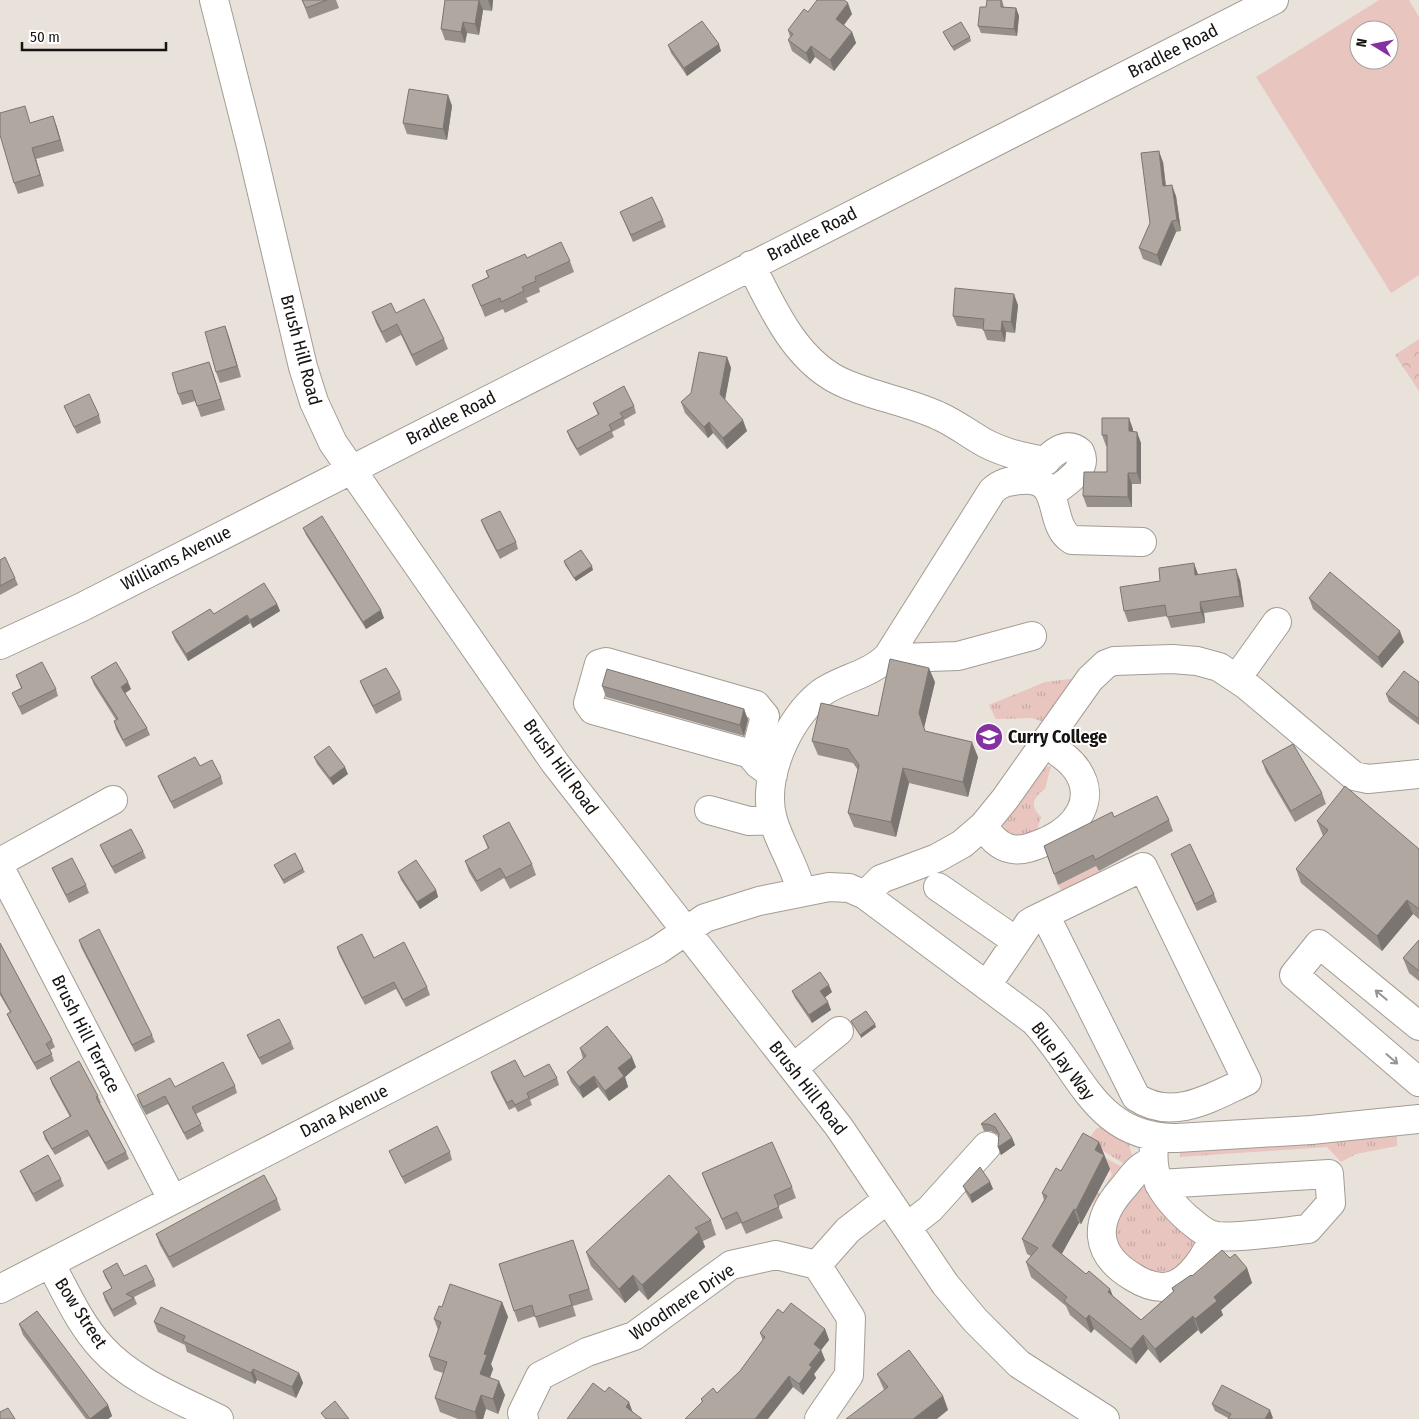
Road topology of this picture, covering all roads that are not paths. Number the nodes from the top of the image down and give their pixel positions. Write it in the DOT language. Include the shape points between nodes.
graph roads {
  1 [pos="214,0"];
  2 [pos="1274,0"];
  3 [pos="751,265"];
  4 [pos="996,448"];
  5 [pos="1046,461"];
  6 [pos="351,469"];
  7 [pos="1026,480"];
  8 [pos="992,490"];
  9 [pos="1050,494"];
  10 [pos="1142,542"];
  11 [pos="1277,622"];
  12 [pos="1032,636"];
  13 [pos="0,645"];
  14 [pos="888,656"];
  15 [pos="1237,678"];
  16 [pos="1045,743"];
  17 [pos="764,767"];
  18 [pos="1419,774"];
  19 [pos="113,800"];
  20 [pos="709,810"];
  21 [pos="773,820"];
  22 [pos="982,826"];
  23 [pos="0,862"];
  24 [pos="0,868"];
  25 [pos="938,887"];
  26 [pos="801,891"];
  27 [pos="865,896"];
  28 [pos="1045,915"];
  29 [pos="686,931"];
  30 [pos="1016,941"];
  31 [pos="987,985"];
  32 [pos="1419,1026"];
  33 [pos="839,1031"];
  34 [pos="793,1068"];
  35 [pos="1419,1082"];
  36 [pos="1419,1119"];
  37 [pos="987,1146"];
  38 [pos="1156,1161"];
  39 [pos="172,1199"];
  40 [pos="888,1199"];
  41 [pos="907,1227"];
  42 [pos="1213,1235"];
  43 [pos="50,1263"];
  44 [pos="817,1265"];
  45 [pos="0,1288"];
  46 [pos="219,1419"];
  47 [pos="524,1419"];
  48 [pos="819,1419"];
  49 [pos="1106,1419"];
  1 -- 6 [label="street, Brush Hill Road" via="302,367 328,434"];
  2 -- 3 [label="street, Bradlee Road"];
  3 -- 4 [label="street" via="778,317 809,359 826,372 844,384 935,414"];
  3 -- 6 [label="street, Bradlee Road"];
  4 -- 5 [label="street"];
  4 -- 8 [label="street" via="998,466"];
  5 -- 7 [label="street"];
  5 -- 9 [label="street" via="1066,446 1076,449 1082,457 1079,471"];
  6 -- 13 [label="street, Williams Avenue" via="80,608"];
  6 -- 29 [label="street, Brush Hill Road" via="561,771"];
  7 -- 8 [label="street" via="1003,483"];
  7 -- 9 [label="street" via="1038,482"];
  8 -- 14 [label="street"];
  9 -- 10 [label="street" via="1061,529 1072,540"];
  11 -- 15 [label="street"];
  12 -- 14 [label="street" via="958,656"];
  14 -- 17 [label="street" via="873,668 823,692 804,708"];
  15 -- 16 [label="street" via="1219,667 1197,661 1156,658 1114,661 1090,679"];
  15 -- 18 [label="street" via="1354,776 1368,779"];
  16 -- 22 [label="street"];
  16 -- 22 [label="street" via="1072,764 1082,779 1084,797 1076,822 1036,846 1020,850 1001,844"];
  17 -- 17 [label="street" via="751,754 593,710 588,703 599,664 606,662 756,705 765,716"];
  17 -- 21 [label="street"];
  19 -- 23 [label="street"];
  20 -- 21 [label="street" via="749,821"];
  21 -- 26 [label="street"];
  22 -- 27 [label="street" via="962,844 937,858 881,879"];
  24 -- 39 [label="street, Brush Hill Terrace"];
  25 -- 30 [label="street"];
  26 -- 27 [label="street, Blue Jay Way" via="839,887"];
  26 -- 29 [label="street, Blue Jay Way" via="719,913"];
  27 -- 31 [label="street, Blue Jay Way"];
  28 -- 28 [label="street" via="1143,867 1247,1081 1199,1104 1181,1108 1161,1107 1136,1097"];
  28 -- 30 [label="street" via="1029,923"];
  29 -- 34 [label="street, Brush Hill Road"];
  29 -- 39 [label="street, Dana Avenue" via="658,950"];
  30 -- 31 [label="street"];
  31 -- 38 [label="street, Blue Jay Way" via="1042,1029 1105,1114 1128,1128"];
  32 -- 35 [label="street, one-way" via="1319,944 1294,975"];
  33 -- 34 [label="street"];
  34 -- 40 [label="street, Brush Hill Road"];
  36 -- 38 [label="street, Blue Jay Way" via="1178,1138"];
  37 -- 41 [label="street" via="930,1209"];
  38 -- 42 [label="street" via="1172,1204 1199,1228"];
  38 -- 42 [label="street" via="1143,1165 1133,1175 1106,1212 1101,1238 1109,1256 1142,1282 1157,1287 1168,1286 1179,1281 1206,1253"];
  38 -- 42 [label="street" via="1329,1174 1331,1203 1308,1229"];
  39 -- 43 [label="street, Dana Avenue"];
  40 -- 41 [label="street, Brush Hill Road"];
  40 -- 44 [label="street" via="848,1230"];
  41 -- 49 [label="street, Brush Hill Road" via="950,1289 1004,1350 1048,1384"];
  43 -- 45 [label="street, Dana Avenue"];
  43 -- 46 [label="street, Bow Street" via="82,1321 112,1358 151,1384"];
  44 -- 47 [label="street, Woodmere Drive" via="776,1256 731,1265 634,1336 587,1352 540,1376 522,1412"];
  44 -- 48 [label="street" via="851,1318 849,1375"];
}
